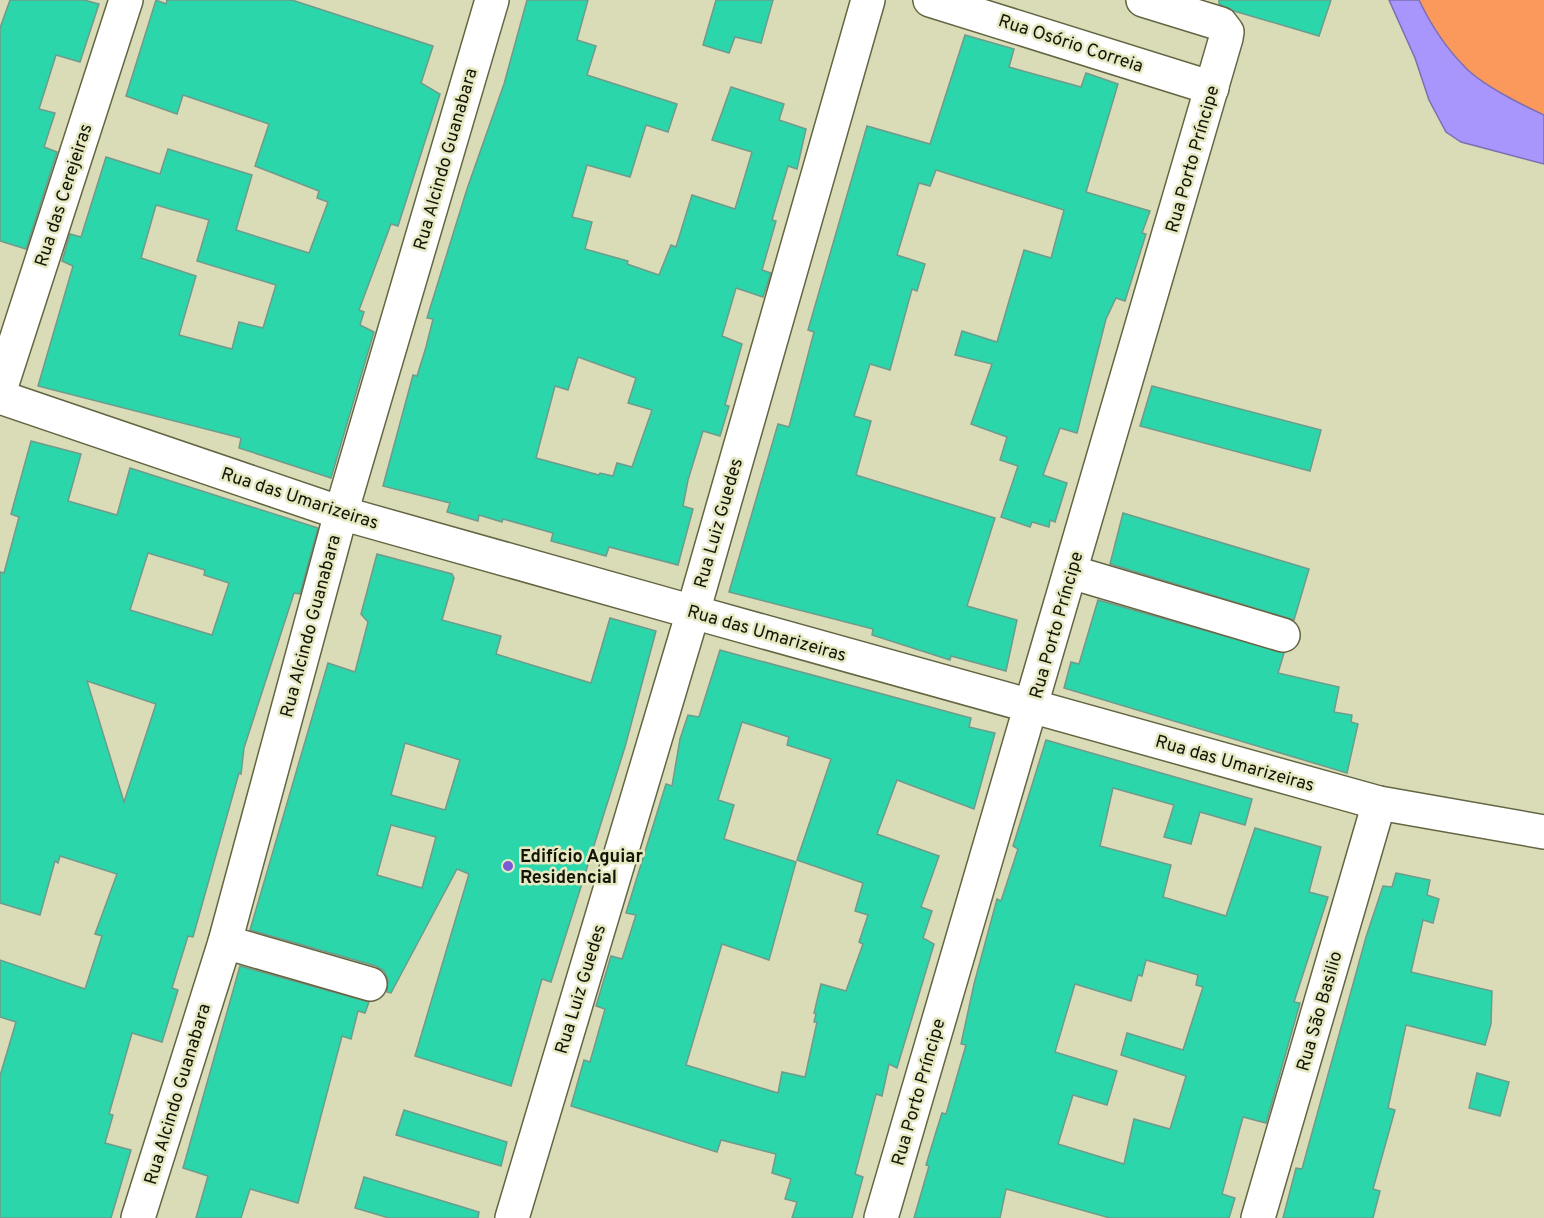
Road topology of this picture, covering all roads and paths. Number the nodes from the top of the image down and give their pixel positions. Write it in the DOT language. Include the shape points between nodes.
graph roads {
  1 [pos="126,0"];
  2 [pos="492,0"];
  3 [pos="868,0"];
  4 [pos="930,0"];
  5 [pos="1143,0"];
  6 [pos="1212,88"];
  7 [pos="0,390"];
  8 [pos="0,397"];
  9 [pos="341,513"];
  10 [pos="1071,572"];
  11 [pos="693,612"];
  12 [pos="1283,635"];
  13 [pos="1033,706"];
  14 [pos="1379,803"];
  15 [pos="1544,832"];
  16 [pos="225,942"];
  17 [pos="370,984"];
  18 [pos="138,1218"];
  19 [pos="512,1218"];
  20 [pos="881,1218"];
  21 [pos="1258,1218"];
  1 -- 7 [label="street, Rua das Cerejeiras"];
  2 -- 9 [label="street, Rua Alcindo Guanabara"];
  3 -- 11 [label="street, Rua Luiz Guedes"];
  4 -- 6 [label="street, Rua Osório Correia"];
  5 -- 6 [label="street, Rua Porto Príncipe" via="1221,24 1227,32"];
  6 -- 10 [label="street, Rua Porto Príncipe"];
  8 -- 9 [label="street, Rua das Umarizeiras"];
  9 -- 11 [label="street, Rua das Umarizeiras"];
  9 -- 16 [label="street, Rua Alcindo Guanabara"];
  10 -- 12 [label="street"];
  10 -- 13 [label="street, Rua Porto Príncipe"];
  11 -- 13 [label="street, Rua das Umarizeiras"];
  11 -- 19 [label="street, Rua Luiz Guedes"];
  13 -- 14 [label="street, Rua das Umarizeiras"];
  13 -- 20 [label="street, Rua Porto Príncipe"];
  14 -- 15 [label="street, Rua das Umarizeiras"];
  14 -- 21 [label="street, Rua São Basilio"];
  16 -- 17 [label="street"];
  16 -- 18 [label="street, Rua Alcindo Guanabara"];
}
